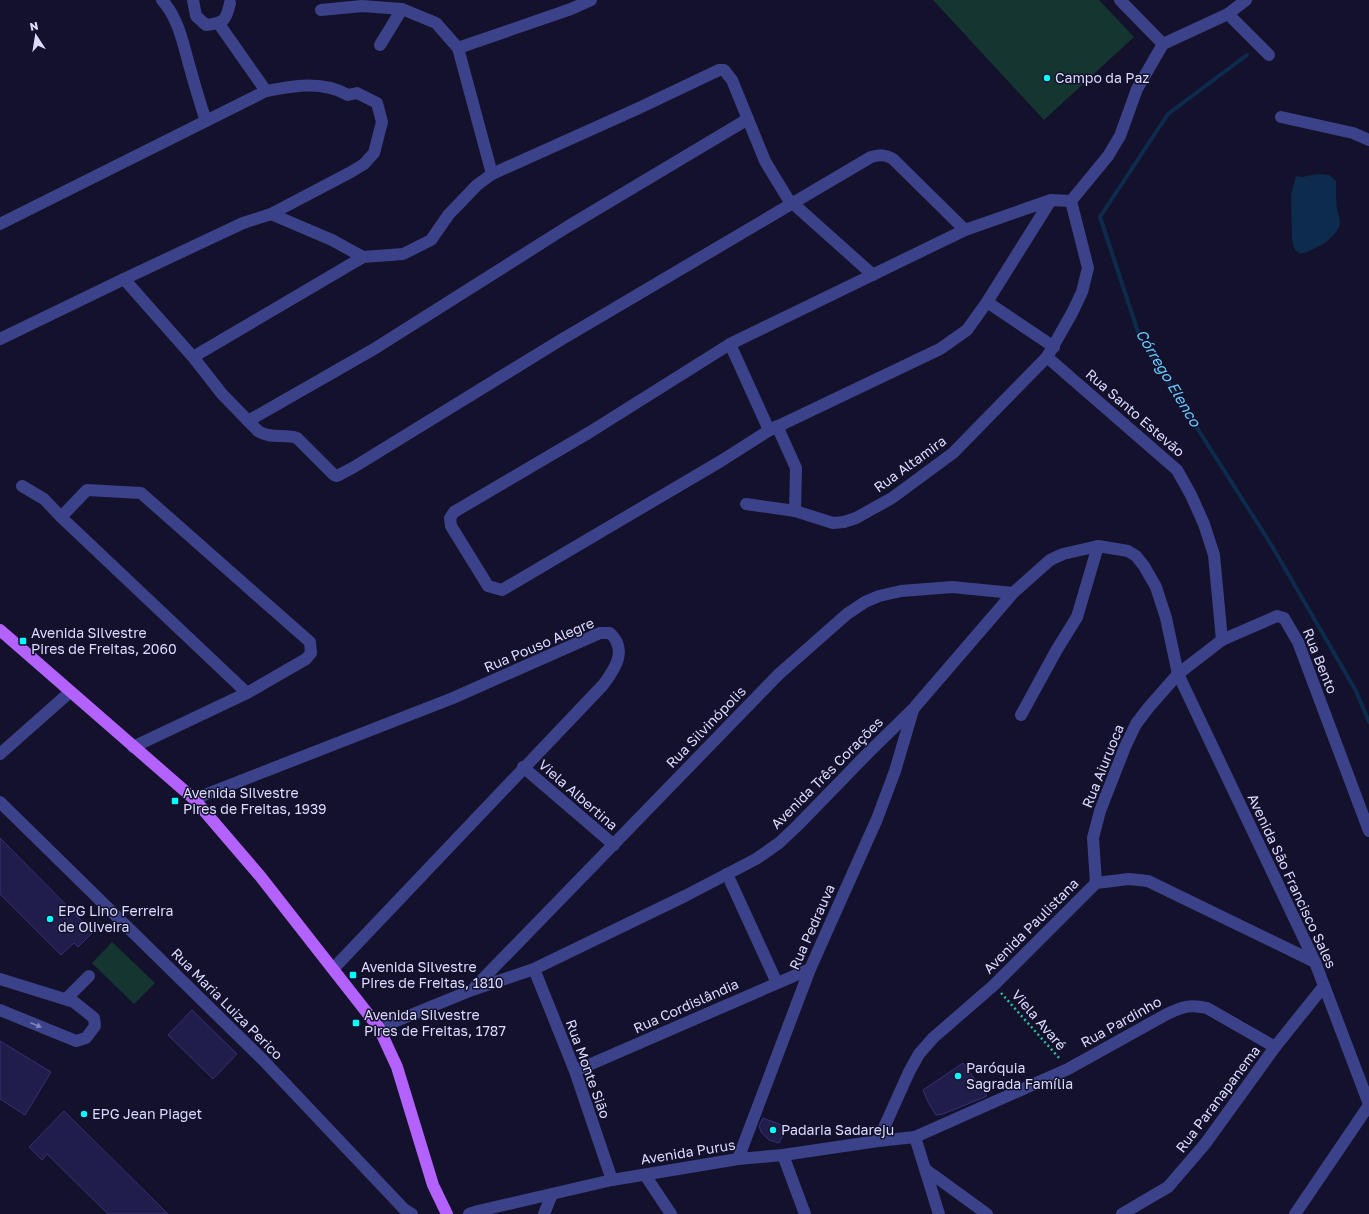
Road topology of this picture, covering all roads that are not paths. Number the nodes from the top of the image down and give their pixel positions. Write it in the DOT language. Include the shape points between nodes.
graph roads {
  1 [pos="162,0"];
  2 [pos="194,0"];
  3 [pos="591,0"];
  4 [pos="1120,0"];
  5 [pos="1246,0"];
  6 [pos="230,3"];
  7 [pos="402,9"];
  8 [pos="321,10"];
  9 [pos="1228,14"];
  10 [pos="219,24"];
  11 [pos="1163,44"];
  12 [pos="380,45"];
  13 [pos="458,48"];
  14 [pos="1269,55"];
  15 [pos="266,91"];
  16 [pos="1281,117"];
  17 [pos="748,119"];
  18 [pos="206,121"];
  19 [pos="1369,140"];
  20 [pos="492,174"];
  21 [pos="1051,200"];
  22 [pos="1071,201"];
  23 [pos="793,203"];
  24 [pos="271,214"];
  25 [pos="0,224"];
  26 [pos="965,230"];
  27 [pos="364,257"];
  28 [pos="873,275"];
  29 [pos="124,279"];
  30 [pos="987,302"];
  31 [pos="0,339"];
  32 [pos="730,344"];
  33 [pos="1050,352"];
  34 [pos="193,357"];
  35 [pos="248,421"];
  36 [pos="773,428"];
  37 [pos="22,486"];
  38 [pos="746,504"];
  39 [pos="795,512"];
  40 [pos="61,517"];
  41 [pos="1098,546"];
  42 [pos="1012,593"];
  43 [pos="0,630"];
  44 [pos="1222,640"];
  45 [pos="1178,674"];
  46 [pos="70,692"];
  47 [pos="247,693"];
  48 [pos="914,708"];
  49 [pos="1021,715"];
  50 [pos="133,747"];
  51 [pos="0,754"];
  52 [pos="523,767"];
  53 [pos="194,798"];
  54 [pos="0,802"];
  55 [pos="1369,831"];
  56 [pos="614,845"];
  57 [pos="727,874"];
  58 [pos="1096,883"];
  59 [pos="1315,962"];
  60 [pos="534,969"];
  61 [pos="810,969"];
  62 [pos="333,970"];
  63 [pos="89,976"];
  64 [pos="0,978"];
  65 [pos="777,983"];
  66 [pos="1324,986"];
  67 [pos="472,990"];
  68 [pos="66,999"];
  69 [pos="0,1010"];
  70 [pos="379,1028"];
  71 [pos="1275,1047"];
  72 [pos="575,1071"];
  73 [pos="1369,1105"];
  74 [pos="915,1137"];
  75 [pos="878,1141"];
  76 [pos="783,1154"];
  77 [pos="738,1159"];
  78 [pos="925,1169"];
  79 [pos="645,1175"];
  80 [pos="612,1180"];
  81 [pos="552,1194"];
  82 [pos="412,1214"];
  83 [pos="448,1214"];
  84 [pos="469,1214"];
  85 [pos="544,1214"];
  86 [pos="671,1214"];
  87 [pos="805,1214"];
  88 [pos="939,1214"];
  89 [pos="987,1214"];
  90 [pos="1122,1214"];
  91 [pos="1295,1214"];
  1 -- 18 [label="street" via="178,25"];
  2 -- 10 [label="street" via="196,16 206,25"];
  3 -- 13 [label="street"];
  4 -- 11 [label="street"];
  5 -- 9 [label="street"];
  6 -- 10 [label="street" via="227,15"];
  7 -- 8 [label="street" via="362,6"];
  7 -- 12 [label="street"];
  7 -- 13 [label="street" via="436,23"];
  9 -- 11 [label="street"];
  9 -- 14 [label="street"];
  10 -- 15 [label="street"];
  11 -- 22 [label="street" via="1137,89 1120,136 1108,156"];
  13 -- 20 [label="street"];
  15 -- 18 [label="street"];
  15 -- 24 [label="street" via="307,85 340,90 348,95 357,93 377,103 382,122 374,153 364,164"];
  16 -- 19 [label="street" via="1353,133"];
  17 -- 20 [label="street" via="732,80 724,70 719,70"];
  17 -- 23 [label="street" via="765,161"];
  17 -- 35 [label="street" via="568,227 374,349"];
  18 -- 25 [label="street"];
  20 -- 27 [label="street" via="477,184 449,214 431,240 403,254"];
  21 -- 22 [label="street"];
  21 -- 26 [label="street"];
  21 -- 30 [label="street"];
  22 -- 33 [label="street" via="1088,268 1082,292"];
  23 -- 26 [label="street" via="871,157 888,156"];
  23 -- 28 [label="street"];
  23 -- 35 [label="street" via="566,336 338,476 297,438 264,435"];
  24 -- 27 [label="street" via="332,240"];
  24 -- 29 [label="street" via="243,223"];
  26 -- 28 [label="street"];
  27 -- 34 [label="street"];
  28 -- 32 [label="street"];
  29 -- 31 [label="street"];
  29 -- 34 [label="street"];
  30 -- 33 [label="street, Rua Santo Estevão"];
  30 -- 36 [label="street" via="967,330 940,349"];
  32 -- 36 [label="street"];
  32 -- 36 [label="street" via="590,432 454,512 450,518 451,526 488,586 502,590"];
  33 -- 39 [label="street, Rua Altamira" via="953,453 892,498 844,522 833,523"];
  33 -- 44 [label="street, Rua Santo Estevão" via="1177,470 1204,524 1214,556"];
  34 -- 35 [label="street" via="222,394"];
  36 -- 39 [label="street" via="796,468"];
  37 -- 40 [label="street" via="44,499"];
  38 -- 39 [label="street, Rua Altamira"];
  40 -- 47 [label="street"];
  40 -- 47 [label="street" via="87,490 141,493 310,642 311,653 306,659"];
  41 -- 42 [label="street, Avenida Três Corações" via="1063,554 1050,560"];
  41 -- 45 [label="street, Avenida Três Corações" via="1128,551 1144,566 1156,587 1166,618"];
  41 -- 49 [label="street" via="1077,617"];
  42 -- 48 [label="street, Avenida Três Corações"];
  42 -- 56 [label="street, Rua Silvinópolis" via="945,588 901,591 865,602 847,614 778,674"];
  43 -- 46 [label="main road"];
  44 -- 45 [label="street, Rua Bento"];
  44 -- 55 [label="street, Rua Bento" via="1271,618 1284,618 1298,642"];
  45 -- 58 [label="street, Rua Aiuruoca" via="1136,724 1125,747 1100,811 1093,838"];
  45 -- 59 [label="street, Avenida São Francisco Sales"];
  46 -- 50 [label="main road"];
  46 -- 51 [label="street"];
  47 -- 50 [label="street"];
  48 -- 57 [label="street, Avenida Três Corações" via="779,843"];
  48 -- 61 [label="street, Rua Pedrauva" via="877,819"];
  50 -- 53 [label="main road"];
  52 -- 53 [label="street, Rua Pouso Alegre" via="603,685 613,671 619,648 616,639 610,633 600,633 453,698"];
  52 -- 56 [label="street, Viela Albertina"];
  52 -- 62 [label="street, Rua Pouso Alegre"];
  53 -- 62 [label="main road" via="260,876"];
  54 -- 82 [label="street, Rua Maria Luiza Perico" via="263,1060 404,1209"];
  56 -- 67 [label="street, Rua Silvinópolis"];
  57 -- 60 [label="street, Avenida Três Corações"];
  57 -- 65 [label="street"];
  58 -- 59 [label="street, Avenida Paulistana" via="1129,878 1148,881"];
  58 -- 75 [label="street, Avenida Paulistana" via="994,985 933,1038 919,1054"];
  59 -- 66 [label="street, Avenida São Francisco Sales"];
  60 -- 67 [label="street, Avenida Três Corações"];
  60 -- 72 [label="street, Rua Monte Sião"];
  61 -- 65 [label="street, Rua Cordislândia"];
  61 -- 77 [label="street, Rua Pedrauva"];
  62 -- 70 [label="main road"];
  63 -- 68 [label="street"];
  64 -- 68 [label="street"];
  65 -- 72 [label="street, Rua Cordislândia"];
  66 -- 71 [label="street, Rua Paranapanema"];
  66 -- 73 [label="street, Avenida São Francisco Sales"];
  67 -- 70 [label="street, Avenida Três Corações"];
  69 -- 68 [label="street, one-way" via="76,1041 86,1038 95,1026 94,1018 74,1002"];
  70 -- 83 [label="main road" via="397,1066 434,1185"];
  71 -- 74 [label="street, Rua Pardinho" via="1206,1008 1194,1005 1182,1007 1068,1069"];
  71 -- 90 [label="street, Rua Paranapanema" via="1205,1144 1168,1187"];
  72 -- 80 [label="street, Rua Monte Sião"];
  73 -- 91 [label="street"];
  74 -- 75 [label="street, Avenida Purus"];
  74 -- 78 [label="street"];
  75 -- 76 [label="street, Avenida Purus"];
  76 -- 77 [label="street, Avenida Purus"];
  76 -- 87 [label="street"];
  77 -- 79 [label="street, Avenida Purus"];
  78 -- 88 [label="street"];
  78 -- 89 [label="street"];
  79 -- 80 [label="street, Avenida Purus"];
  79 -- 86 [label="street"];
  80 -- 81 [label="street, Avenida Purus"];
  81 -- 84 [label="street, Avenida Purus"];
  81 -- 85 [label="street"];
}
